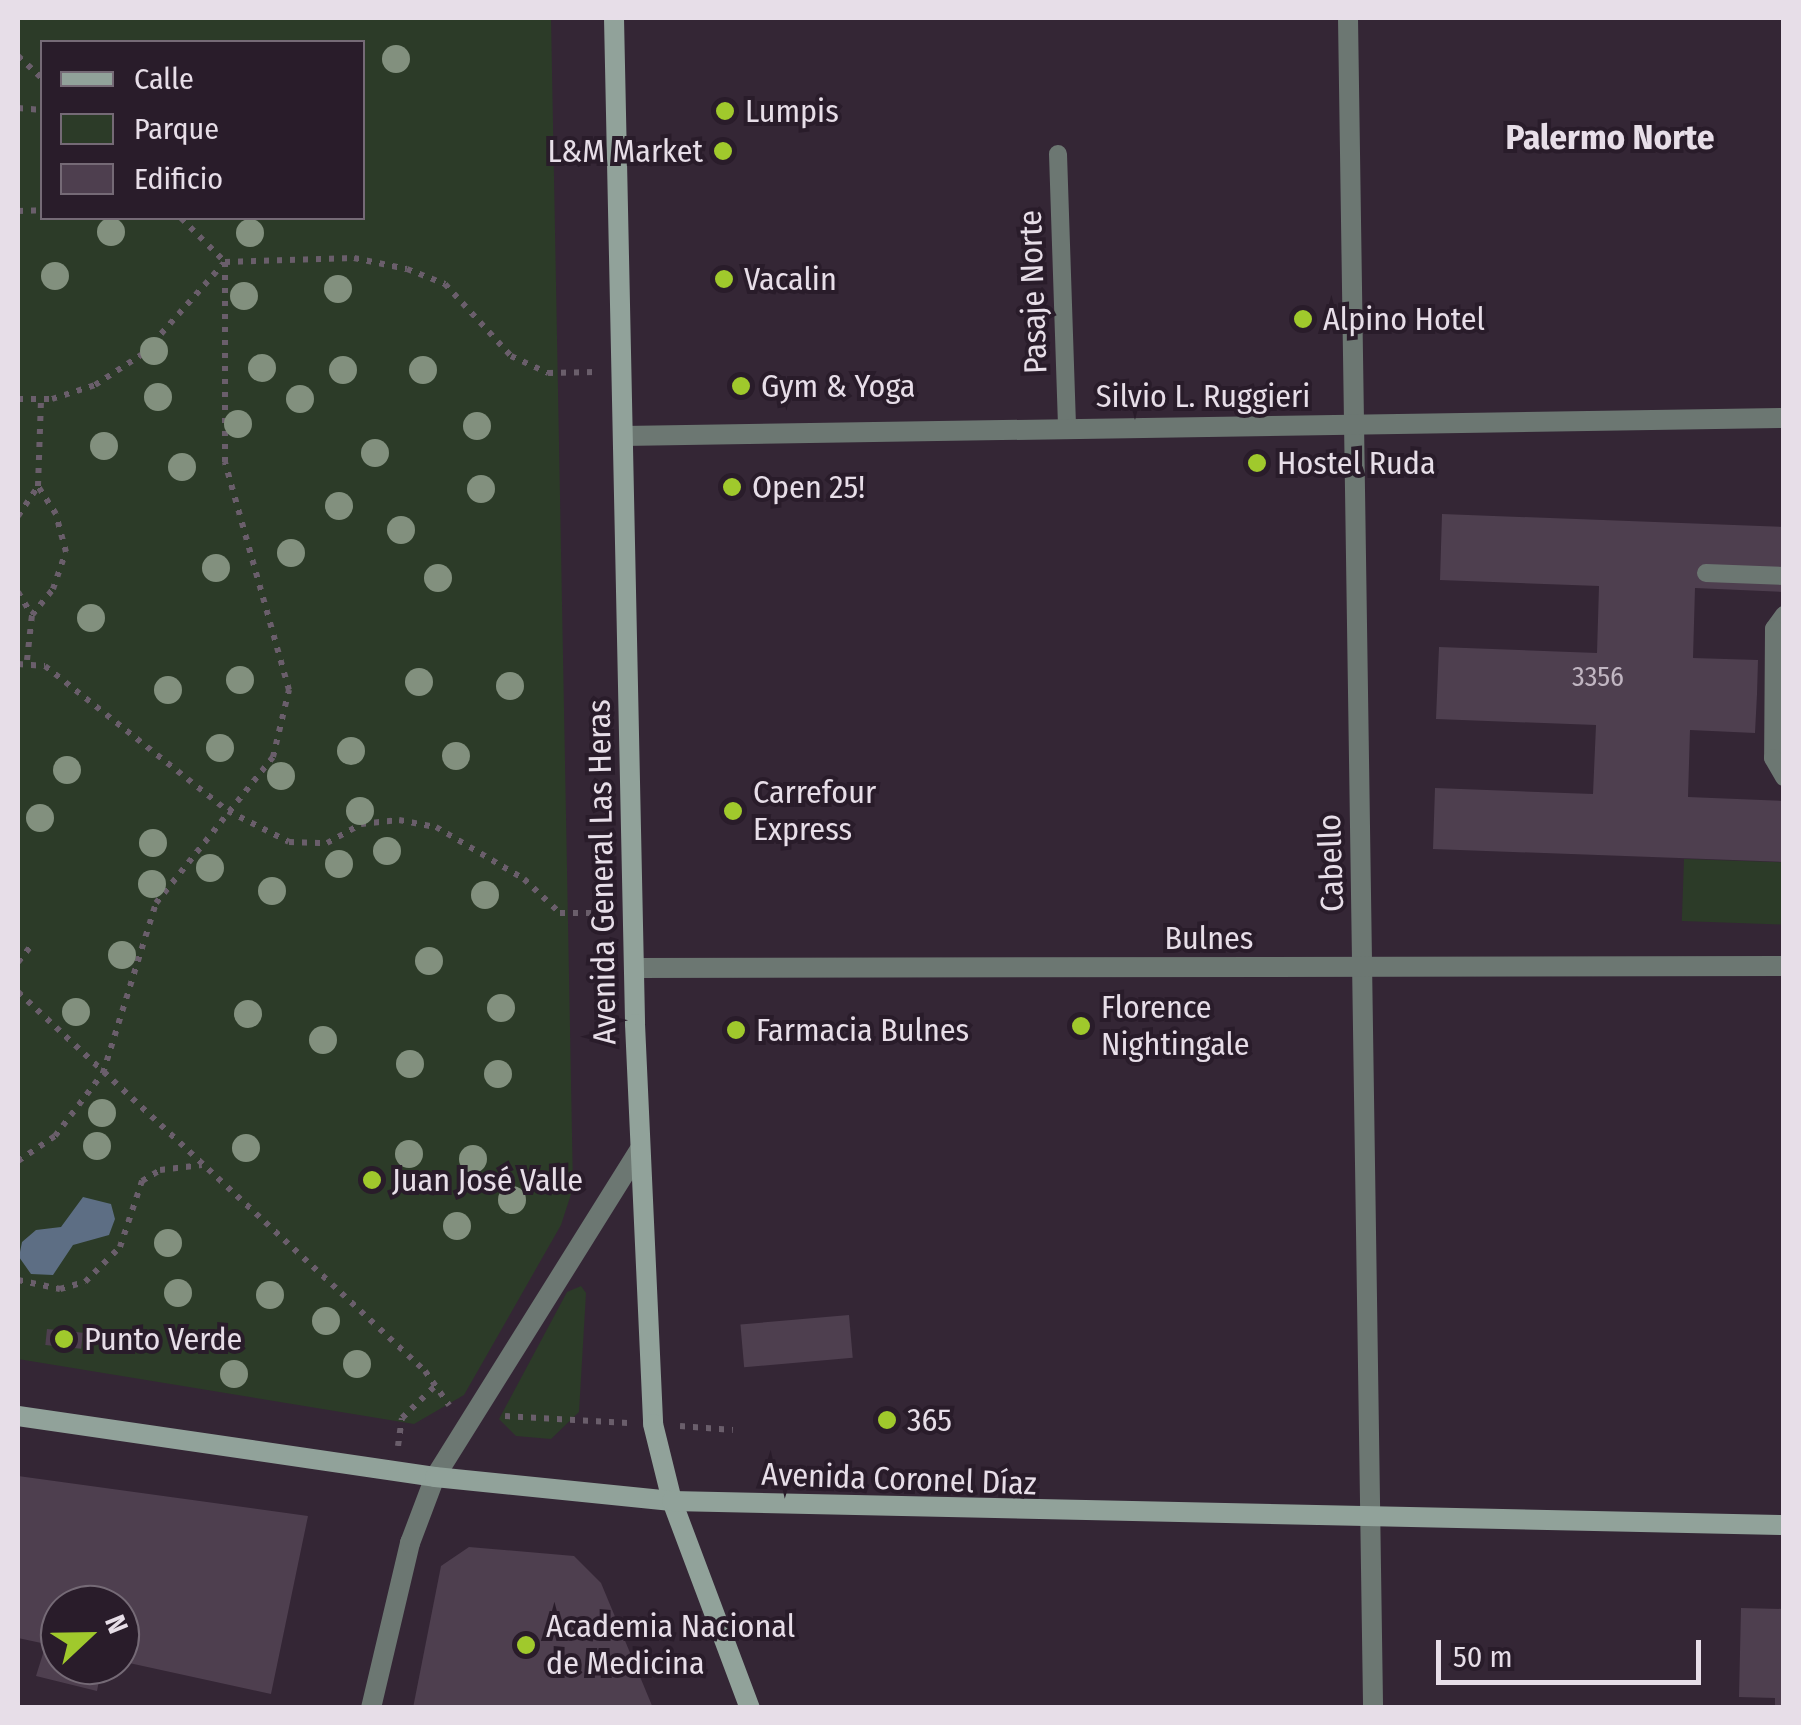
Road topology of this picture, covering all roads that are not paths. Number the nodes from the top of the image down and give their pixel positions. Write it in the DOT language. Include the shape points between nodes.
graph roads {
  1 [pos="614,18"];
  2 [pos="1348,18"];
  3 [pos="1058,154"];
  4 [pos="1784,418"];
  5 [pos="1353,425"];
  6 [pos="1068,428"];
  7 [pos="624,436"];
  8 [pos="1706,574"];
  9 [pos="1784,576"];
  10 [pos="1784,615"];
  11 [pos="1784,776"];
  12 [pos="1784,966"];
  13 [pos="634,968"];
  14 [pos="1364,968"];
  15 [pos="639,1152"];
  16 [pos="18,1416"];
  17 [pos="435,1477"];
  18 [pos="672,1501"];
  19 [pos="1371,1521"];
  20 [pos="1784,1525"];
  21 [pos="371,1708"];
  22 [pos="750,1708"];
  23 [pos="1373,1708"];
  1 -- 7 [label="main road, Avenida General Las Heras"];
  2 -- 5 [label="street, Cabello"];
  3 -- 6 [label="lane, Pasaje Norte"];
  4 -- 5 [label="street, Silvio L. Ruggieri"];
  5 -- 6 [label="street, Silvio L. Ruggieri"];
  5 -- 14 [label="street, Cabello"];
  6 -- 7 [label="street, Silvio L. Ruggieri"];
  7 -- 13 [label="main road, Avenida General Las Heras"];
  8 -- 9 [label="lane"];
  10 -- 11 [label="lane" via="1774,630 1773,758"];
  12 -- 14 [label="street, Bulnes"];
  13 -- 14 [label="street, Bulnes"];
  13 -- 15 [label="main road, Avenida General Las Heras"];
  14 -- 19 [label="street, Cabello"];
  15 -- 17 [label="street"];
  15 -- 18 [label="main road, Avenida General Las Heras" via="652,1424"];
  16 -- 17 [label="main road, Avenida Coronel Díaz"];
  17 -- 18 [label="main road, Avenida Coronel Díaz"];
  17 -- 21 [label="street" via="410,1543"];
  18 -- 19 [label="main road, Avenida Coronel Díaz"];
  18 -- 22 [label="main road, Avenida General Las Heras"];
  19 -- 20 [label="main road, Avenida Coronel Díaz"];
  19 -- 23 [label="street, Cabello"];
}
